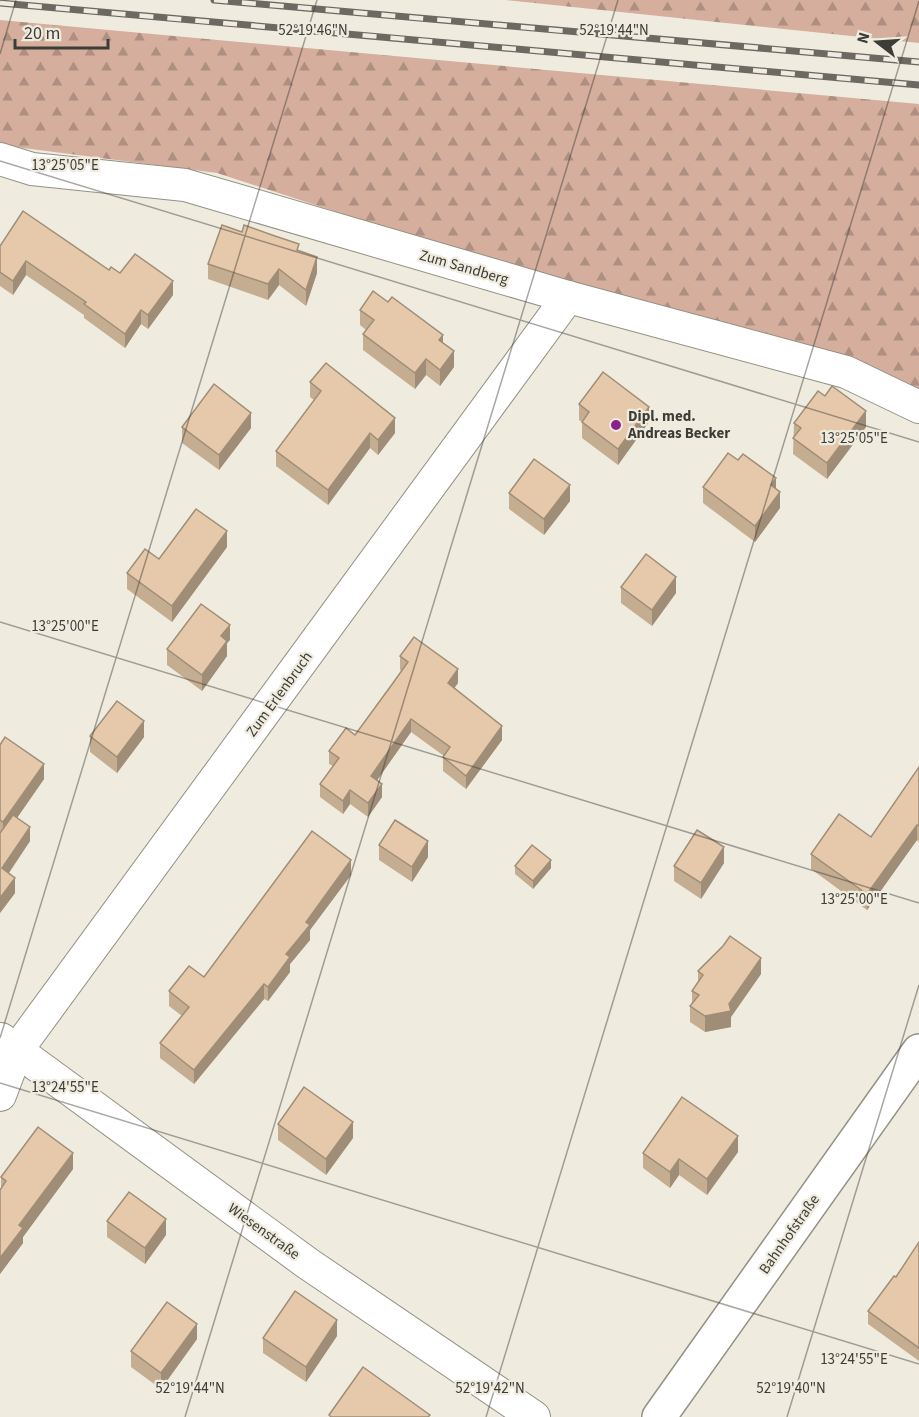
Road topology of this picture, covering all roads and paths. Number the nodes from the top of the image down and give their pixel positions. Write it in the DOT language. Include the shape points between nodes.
graph roads {
  1 [pos="0,159"];
  2 [pos="568,297"];
  3 [pos="919,407"];
  4 [pos="9,1044"];
  5 [pos="919,1051"];
  6 [pos="0,1095"];
  7 [pos="534,1417"];
  8 [pos="660,1417"];
  1 -- 2 [label="street, Zum Sandberg" via="32,170 185,185"];
  2 -- 3 [label="street, Zum Sandberg" via="846,372"];
  2 -- 4 [label="street, Zum Erlenbruch"];
  4 -- 6 [label="street, Zum Erlenbruch"];
  4 -- 7 [label="street, Wiesenstraße" via="307,1263"];
  5 -- 8 [label="main road, Bahnhofstraße"];
}
